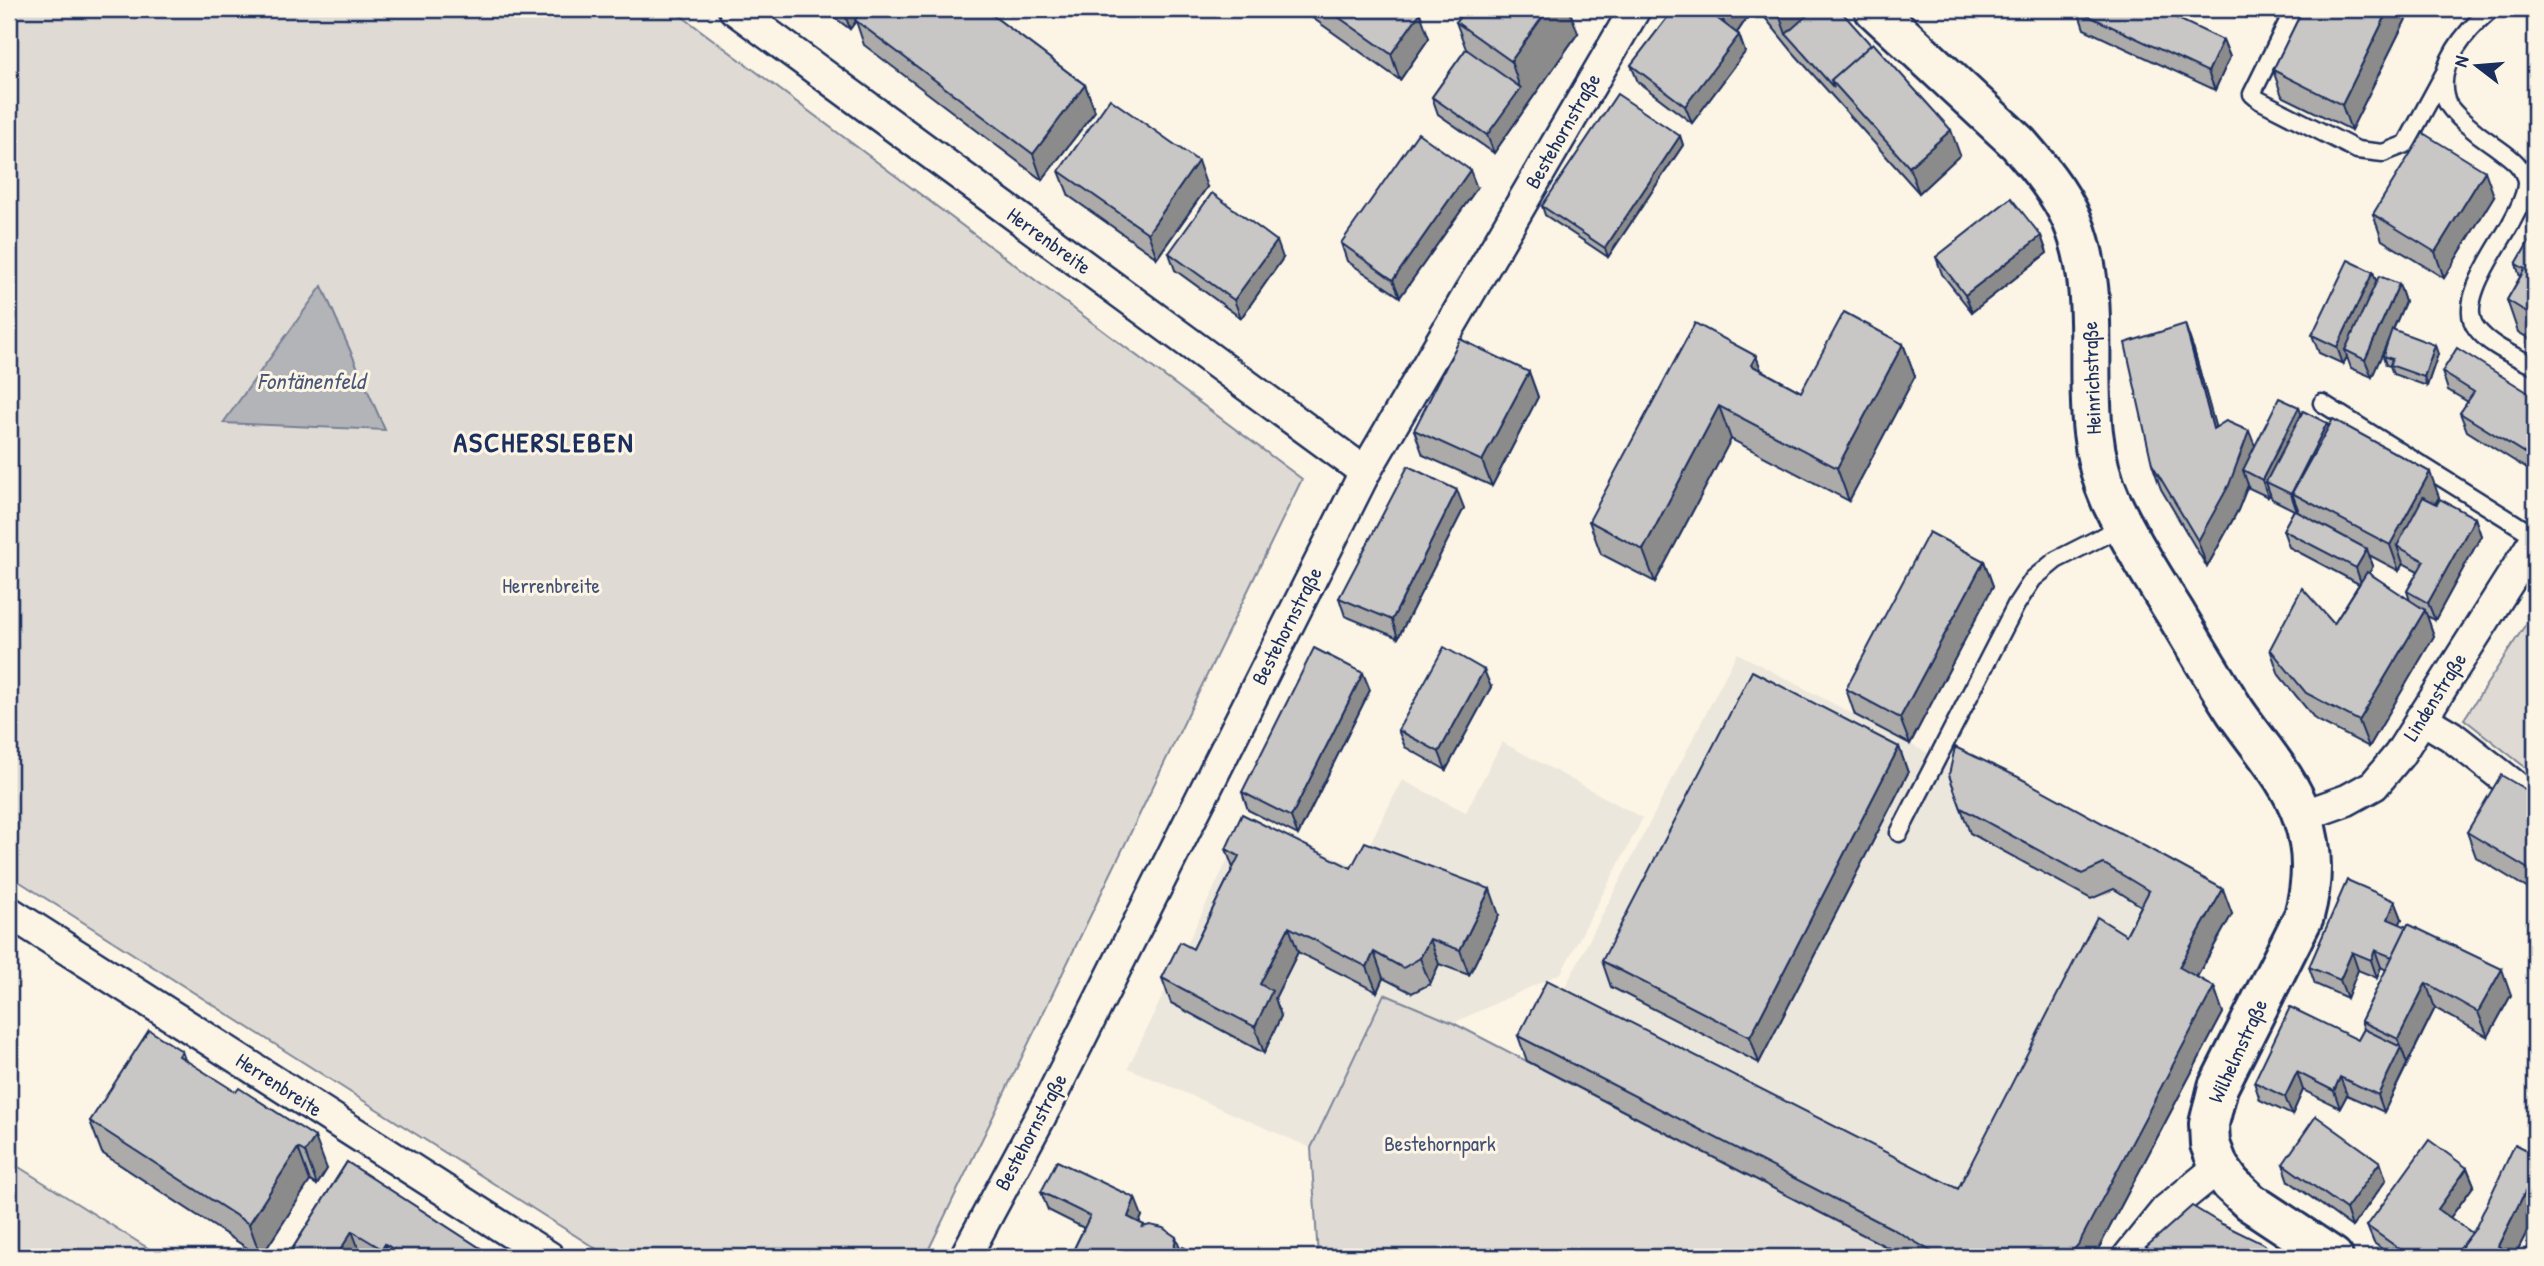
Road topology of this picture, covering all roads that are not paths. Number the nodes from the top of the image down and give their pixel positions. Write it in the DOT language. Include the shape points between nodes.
graph roads {
  1 [pos="734,9"];
  2 [pos="1634,9"];
  3 [pos="1874,9"];
  4 [pos="2294,9"];
  5 [pos="2491,9"];
  6 [pos="2444,74"];
  7 [pos="2535,367"];
  8 [pos="2322,403"];
  9 [pos="1365,472"];
  10 [pos="2123,526"];
  11 [pos="2535,538"];
  12 [pos="2421,718"];
  13 [pos="2535,802"];
  14 [pos="2302,816"];
  15 [pos="1899,833"];
  16 [pos="9,912"];
  17 [pos="2219,1167"];
  18 [pos="549,1257"];
  19 [pos="965,1257"];
  20 [pos="2128,1257"];
  21 [pos="2333,1257"];
  1 -- 9 [label="street, Herrenbreite"];
  2 -- 9 [label="street, Bestehornstraße"];
  3 -- 10 [label="main road, Heinrichstraße" via="2018,143 2072,219 2089,283 2093,441"];
  4 -- 6 [label="lane" via="2252,94 2357,150 2383,153 2406,144"];
  5 -- 6 [label="lane" via="2457,47"];
  6 -- 7 [label="lane" via="2446,102 2477,134 2520,165 2526,183 2519,208 2477,282 2470,313 2476,328 2496,346"];
  8 -- 11 [label="lane"];
  9 -- 19 [label="street, Bestehornstraße" via="1051,1097"];
  10 -- 14 [label="main road, Heinrichstraße"];
  10 -- 15 [label="lane" via="2056,560 2033,579"];
  11 -- 12 [label="street, Lindenstraße"];
  12 -- 13 [label="street"];
  12 -- 14 [label="street, Lindenstraße" via="2374,785"];
  14 -- 17 [label="main road, Wilhelmstraße" via="2312,864 2311,892 2304,916 2212,1103 2210,1144"];
  16 -- 18 [label="street, Herrenbreite"];
  17 -- 20 [label="street" via="2165,1212"];
  17 -- 21 [label="main road" via="2250,1202"];
}
